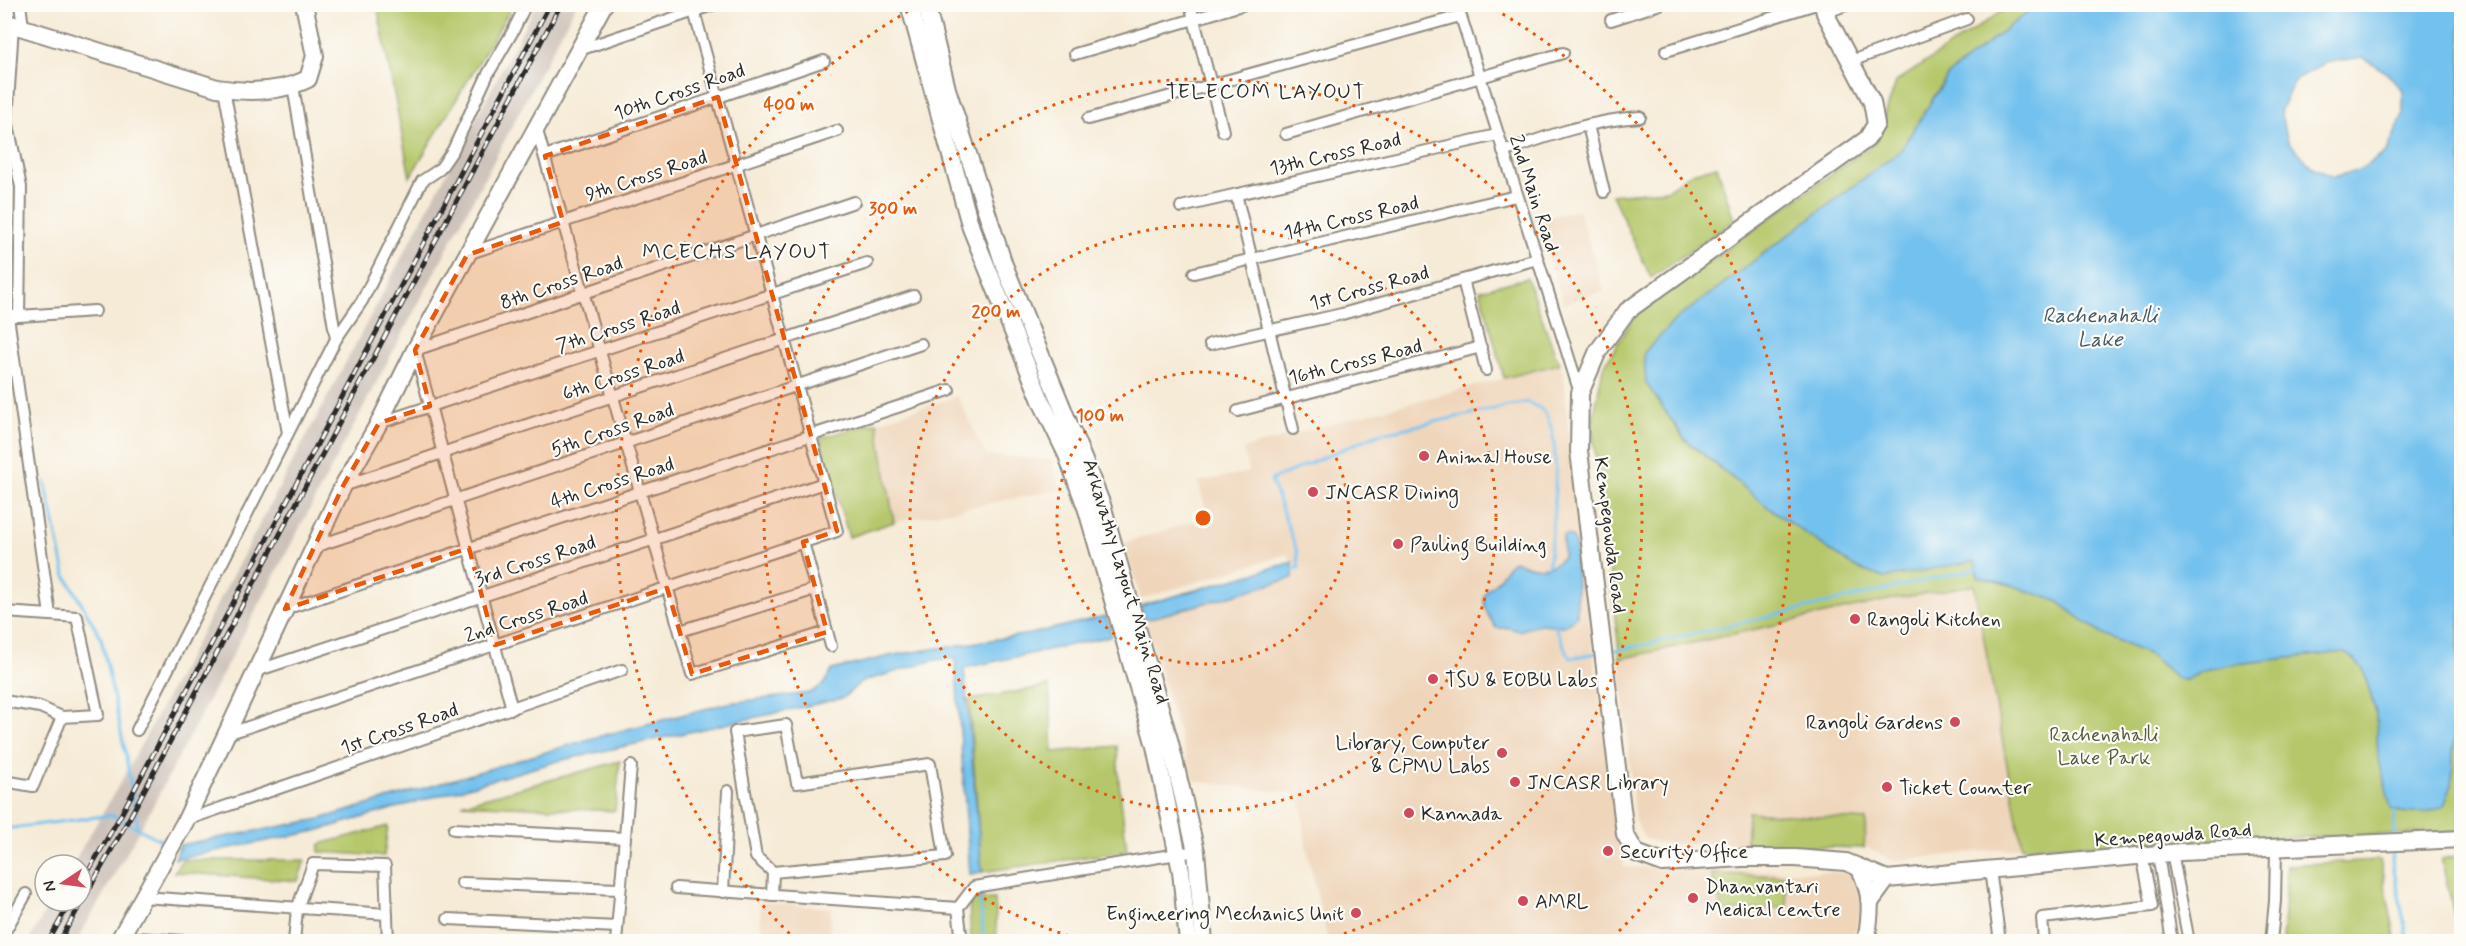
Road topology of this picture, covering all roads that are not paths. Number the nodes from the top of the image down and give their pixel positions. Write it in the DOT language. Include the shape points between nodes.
graph roads {
  1 [pos="20,4"];
  2 [pos="304,4"];
  3 [pos="526,4"];
  4 [pos="604,4"];
  5 [pos="715,4"];
  6 [pos="909,4"];
  7 [pos="926,4"];
  8 [pos="1190,4"];
  9 [pos="1245,4"];
  10 [pos="1456,4"];
  11 [pos="1660,4"];
  12 [pos="1848,4"];
  13 [pos="1822,7"];
  14 [pos="1636,8"];
  15 [pos="694,11"];
  16 [pos="1460,16"];
  17 [pos="1967,19"];
  18 [pos="1193,20"];
  19 [pos="1611,20"];
  20 [pos="11,24"];
  21 [pos="579,50"];
  22 [pos="1666,51"];
  23 [pos="1563,52"];
  24 [pos="1075,54"];
  25 [pos="824,61"];
  26 [pos="1851,61"];
  27 [pos="1479,79"];
  28 [pos="293,86"];
  29 [pos="1209,86"];
  30 [pos="224,89"];
  31 [pos="718,97"];
  32 [pos="1640,117"];
  33 [pos="1088,119"];
  34 [pos="1588,125"];
  35 [pos="537,127"];
  36 [pos="837,131"];
  37 [pos="1222,131"];
  38 [pos="1286,134"];
  39 [pos="1497,135"];
  40 [pos="1503,152"];
  41 [pos="545,156"];
  42 [pos="736,164"];
  43 [pos="1604,192"];
  44 [pos="1236,194"];
  45 [pos="1516,196"];
  46 [pos="854,202"];
  47 [pos="1181,207"];
  48 [pos="563,222"];
  49 [pos="756,235"];
  50 [pos="467,255"];
  51 [pos="1252,259"];
  52 [pos="1537,259"];
  53 [pos="867,262"];
  54 [pos="1004,265"];
  55 [pos="988,271"];
  56 [pos="1194,273"];
  57 [pos="1463,280"];
  58 [pos="584,293"];
  59 [pos="772,294"];
  60 [pos="914,296"];
  61 [pos="95,311"];
  62 [pos="11,314"];
  63 [pos="1269,331"];
  64 [pos="336,339"];
  65 [pos="784,339"];
  66 [pos="921,344"];
  67 [pos="1210,344"];
  68 [pos="1481,347"];
  69 [pos="415,350"];
  70 [pos="600,350"];
  71 [pos="1486,370"];
  72 [pos="797,386"];
  73 [pos="949,390"];
  74 [pos="1580,393"];
  75 [pos="613,396"];
  76 [pos="1286,397"];
  77 [pos="430,406"];
  78 [pos="1238,411"];
  79 [pos="380,423"];
  80 [pos="1293,429"];
  81 [pos="288,433"];
  82 [pos="811,435"];
  83 [pos="626,443"];
  84 [pos="443,453"];
  85 [pos="824,483"];
  86 [pos="343,486"];
  87 [pos="640,492"];
  88 [pos="456,500"];
  89 [pos="654,540"];
  90 [pos="803,542"];
  91 [pos="314,547"];
  92 [pos="469,548"];
  93 [pos="667,588"];
  94 [pos="816,589"];
  95 [pos="482,597"];
  96 [pos="1123,607"];
  97 [pos="285,609"];
  98 [pos="4,612"];
  99 [pos="51,615"];
  100 [pos="680,631"];
  101 [pos="827,632"];
  102 [pos="1131,637"];
  103 [pos="495,645"];
  104 [pos="831,646"];
  105 [pos="622,670"];
  106 [pos="256,671"];
  107 [pos="4,701"];
  108 [pos="512,709"];
  109 [pos="62,717"];
  110 [pos="137,730"];
  111 [pos="227,734"];
  112 [pos="631,766"];
  113 [pos="4,781"];
  114 [pos="728,790"];
  115 [pos="186,820"];
  116 [pos="454,829"];
  117 [pos="625,838"];
  118 [pos="2462,839"];
  119 [pos="2276,849"];
  120 [pos="1196,851"];
  121 [pos="2157,854"];
  122 [pos="1177,855"];
  123 [pos="1859,867"];
  124 [pos="1990,870"];
  125 [pos="772,872"];
  126 [pos="1887,879"];
  127 [pos="462,883"];
  128 [pos="676,888"];
  129 [pos="619,889"];
  130 [pos="723,892"];
  131 [pos="26,894"];
  132 [pos="772,895"];
  133 [pos="143,897"];
  134 [pos="1871,901"];
  135 [pos="2166,904"];
  136 [pos="2152,906"];
  137 [pos="958,908"];
  138 [pos="297,909"];
  139 [pos="387,914"];
  140 [pos="448,919"];
  141 [pos="617,927"];
  142 [pos="4,933"];
  143 [pos="120,939"];
  144 [pos="2273,939"];
  145 [pos="199,942"];
  146 [pos="294,942"];
  147 [pos="388,942"];
  148 [pos="616,942"];
  149 [pos="962,942"];
  150 [pos="1188,942"];
  151 [pos="1204,942"];
  152 [pos="1866,942"];
  153 [pos="2000,942"];
  154 [pos="2044,942"];
  155 [pos="2172,942"];
  156 [pos="2189,942"];
  1 -- 20 [label="street"];
  2 -- 28 [label="street" via="315,56 308,79"];
  3 -- 64 [label="street" via="453,150 440,169 422,181 362,301"];
  4 -- 21 [label="street"];
  5 -- 15 [label="street"];
  6 -- 55 [label="street, Arkavathy Layout Main Road" via="971,228"];
  7 -- 54 [label="street, Arkavathy Layout Main Road" via="947,89"];
  8 -- 18 [label="street"];
  9 -- 18 [label="street"];
  10 -- 16 [label="street, 2nd Main Road"];
  11 -- 14 [label="street"];
  12 -- 13 [label="street"];
  13 -- 22 [label="street"];
  13 -- 26 [label="street, Kempegowda Road"];
  14 -- 19 [label="street"];
  15 -- 21 [label="street"];
  15 -- 31 [label="street"];
  16 -- 27 [label="street, 2nd Main Road"];
  16 -- 29 [label="street"];
  17 -- 26 [label="street"];
  18 -- 24 [label="street"];
  18 -- 29 [label="street"];
  20 -- 30 [label="street"];
  20 -- 62 [label="street" via="7,120 21,188"];
  21 -- 35 [label="street"];
  23 -- 27 [label="street"];
  25 -- 31 [label="street, 10th Cross Road"];
  26 -- 74 [label="street, Kempegowda Road" via="1872,102 1876,124 1867,140 1627,311 1598,351"];
  27 -- 38 [label="street"];
  27 -- 39 [label="street, 2nd Main Road"];
  28 -- 30 [label="street" via="248,93"];
  28 -- 64 [label="street"];
  29 -- 33 [label="street"];
  29 -- 37 [label="street"];
  30 -- 81 [label="street"];
  31 -- 41 [label="street, 10th Cross Road"];
  31 -- 42 [label="street"];
  32 -- 34 [label="street"];
  34 -- 40 [label="street"];
  34 -- 43 [label="street"];
  35 -- 41 [label="street"];
  35 -- 50 [label="street"];
  36 -- 42 [label="street, 9th Cross Road"];
  39 -- 40 [label="street, 2nd Main Road"];
  39 -- 44 [label="street, 13th Cross Road"];
  40 -- 45 [label="street, 2nd Main Road"];
  41 -- 48 [label="street"];
  42 -- 48 [label="street, 9th Cross Road"];
  42 -- 49 [label="street"];
  44 -- 47 [label="street, 13th Cross Road"];
  44 -- 51 [label="street"];
  45 -- 51 [label="street, 14th Cross Road"];
  45 -- 52 [label="street, 2nd Main Road"];
  46 -- 49 [label="street, 8th Cross Road"];
  48 -- 50 [label="street, 9th Cross Road"];
  48 -- 58 [label="street"];
  49 -- 58 [label="street, 8th Cross Road"];
  49 -- 59 [label="street"];
  50 -- 69 [label="street"];
  51 -- 56 [label="street, 14th Cross Road"];
  51 -- 63 [label="street"];
  52 -- 57 [label="street, 1st Cross Road"];
  52 -- 74 [label="street, 2nd Main Road"];
  53 -- 59 [label="street, 7th Cross Road"];
  54 -- 55 [label="street"];
  54 -- 96 [label="street, Arkavathy Layout Main Road" via="1101,505"];
  55 -- 96 [label="street, Arkavathy Layout Main Road" via="1067,455"];
  57 -- 63 [label="street, 1st Cross Road"];
  57 -- 68 [label="street"];
  58 -- 69 [label="street, 8th Cross Road"];
  58 -- 70 [label="street"];
  59 -- 65 [label="street"];
  59 -- 70 [label="street, 7th Cross Road"];
  60 -- 65 [label="street, 6th Cross Road"];
  61 -- 62 [label="street"];
  62 -- 99 [label="street"];
  63 -- 67 [label="street, 1st Cross Road"];
  63 -- 76 [label="street"];
  64 -- 81 [label="street"];
  65 -- 72 [label="street"];
  65 -- 75 [label="street, 6th Cross Road"];
  66 -- 72 [label="street, 5th Cross Road"];
  68 -- 71 [label="street"];
  68 -- 76 [label="street, 16th Cross Road"];
  69 -- 77 [label="street"];
  69 -- 79 [label="street"];
  70 -- 75 [label="street"];
  70 -- 77 [label="street, 7th Cross Road"];
  72 -- 82 [label="street"];
  72 -- 83 [label="street, 5th Cross Road"];
  73 -- 82 [label="street, 4th Cross Road"];
  74 -- 123 [label="street, Kempegowda Road" via="1579,451 1625,834 1636,854 1663,863 1795,858 1846,862"];
  75 -- 83 [label="street"];
  75 -- 84 [label="street, 6th Cross Road"];
  76 -- 78 [label="street, 16th Cross Road"];
  76 -- 80 [label="street"];
  77 -- 79 [label="street, 7th Cross Road"];
  77 -- 84 [label="street"];
  79 -- 86 [label="street"];
  81 -- 110 [label="street"];
  82 -- 85 [label="street"];
  82 -- 87 [label="street, 4th Cross Road"];
  83 -- 87 [label="street"];
  83 -- 88 [label="street, 5th Cross Road"];
  84 -- 86 [label="street, 6th Cross Road"];
  84 -- 88 [label="street"];
  85 -- 89 [label="street, 3rd Cross Road"];
  85 -- 90 [label="street, 2nd Cross Road" via="837,531"];
  86 -- 91 [label="street"];
  87 -- 89 [label="street"];
  87 -- 92 [label="street, 4th Cross Road"];
  88 -- 91 [label="street, 5th Cross Road"];
  88 -- 92 [label="street"];
  89 -- 93 [label="street"];
  89 -- 95 [label="street, 3rd Cross Road"];
  90 -- 93 [label="street, 2nd Cross Road"];
  90 -- 94 [label="street"];
  91 -- 97 [label="street"];
  92 -- 95 [label="street"];
  92 -- 97 [label="street, 4th Cross Road"];
  93 -- 100 [label="street"];
  93 -- 103 [label="street, 2nd Cross Road"];
  94 -- 100 [label="street"];
  94 -- 101 [label="street"];
  95 -- 103 [label="street"];
  95 -- 106 [label="street, 3rd Cross Road"];
  96 -- 102 [label="street, Arkavathy Layout Main Road"];
  97 -- 106 [label="street"];
  98 -- 99 [label="street"];
  99 -- 109 [label="street" via="77,617 98,715"];
  100 -- 101 [label="street" via="692,674"];
  101 -- 104 [label="street"];
  102 -- 120 [label="street, Arkavathy Layout Main Road" via="1170,743"];
  102 -- 122 [label="street, Arkavathy Layout Main Road"];
  103 -- 108 [label="street"];
  103 -- 111 [label="street, 2nd Cross Road"];
  105 -- 108 [label="street, 1st Cross Road"];
  106 -- 111 [label="street"];
  107 -- 109 [label="street" via="40,706"];
  108 -- 115 [label="street, 1st Cross Road"];
  109 -- 113 [label="street" via="33,786"];
  111 -- 115 [label="street"];
  112 -- 117 [label="street"];
  114 -- 130 [label="street"];
  115 -- 133 [label="street"];
  116 -- 117 [label="street"];
  117 -- 129 [label="street"];
  118 -- 119 [label="street, Kempegowda Road"];
  119 -- 121 [label="street, Kempegowda Road"];
  119 -- 144 [label="street"];
  120 -- 122 [label="street"];
  120 -- 151 [label="street, Arkavathy Layout Main Road"];
  121 -- 124 [label="street, Kempegowda Road"];
  121 -- 135 [label="street"];
  121 -- 136 [label="street"];
  121 -- 156 [label="street"];
  122 -- 137 [label="street" via="974,887"];
  122 -- 150 [label="street, Arkavathy Layout Main Road"];
  123 -- 126 [label="street, Kempegowda Road"];
  123 -- 134 [label="street"];
  124 -- 126 [label="street, Kempegowda Road"];
  124 -- 153 [label="street"];
  125 -- 125 [label="street" via="756,857 735,732 786,725 797,783 930,764 945,856"];
  125 -- 132 [label="street"];
  126 -- 134 [label="street"];
  127 -- 129 [label="street"];
  128 -- 130 [label="street"];
  129 -- 141 [label="street"];
  130 -- 132 [label="street"];
  131 -- 142 [label="street"];
  132 -- 137 [label="street"];
  133 -- 138 [label="street"];
  133 -- 143 [label="street"];
  134 -- 152 [label="street"];
  135 -- 136 [label="street"];
  135 -- 155 [label="street"];
  136 -- 154 [label="street" via="2042,918"];
  137 -- 149 [label="street"];
  138 -- 139 [label="street"];
  138 -- 139 [label="street" via="313,864 385,866"];
  138 -- 146 [label="street"];
  139 -- 147 [label="street"];
  140 -- 141 [label="street"];
  141 -- 148 [label="street"];
  143 -- 145 [label="street"];
}
